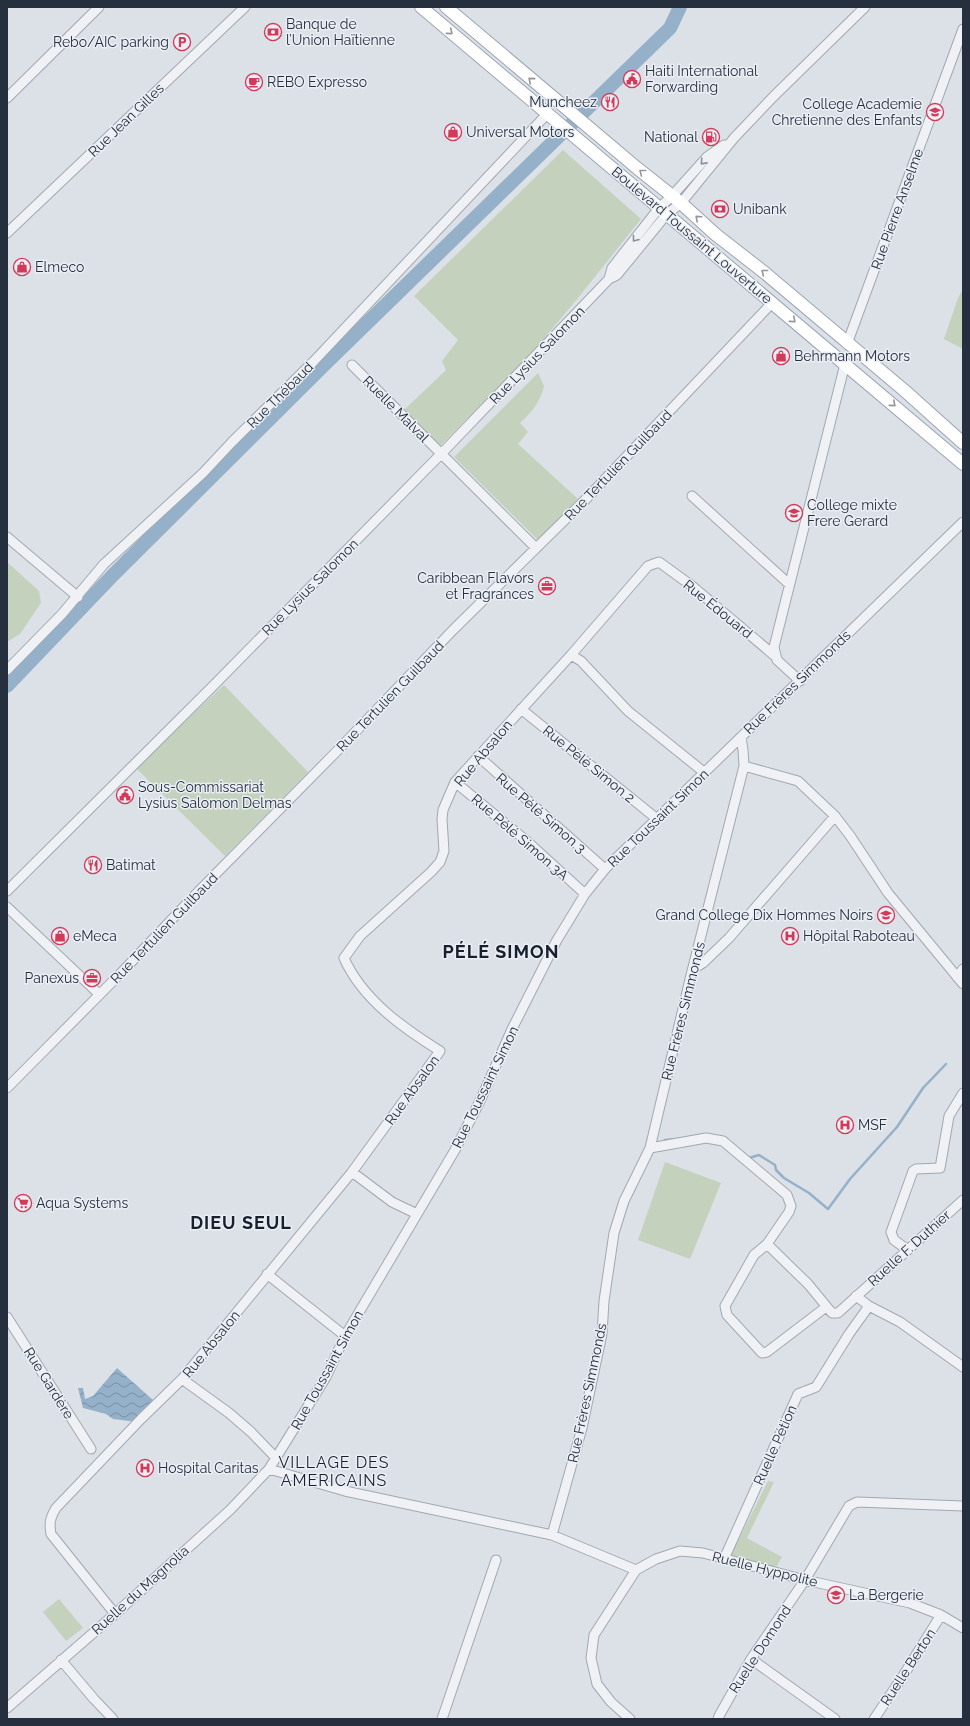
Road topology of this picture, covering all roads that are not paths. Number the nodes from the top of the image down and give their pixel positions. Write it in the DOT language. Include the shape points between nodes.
graph roads {
  1 [pos="99,7"];
  2 [pos="245,7"];
  3 [pos="421,7"];
  4 [pos="865,7"];
  5 [pos="451,8"];
  6 [pos="963,29"];
  7 [pos="7,98"];
  8 [pos="549,116"];
  9 [pos="676,200"];
  10 [pos="662,211"];
  11 [pos="7,233"];
  12 [pos="772,303"];
  13 [pos="848,344"];
  14 [pos="845,364"];
  15 [pos="352,365"];
  16 [pos="963,443"];
  17 [pos="441,454"];
  18 [pos="963,464"];
  19 [pos="692,496"];
  20 [pos="963,522"];
  21 [pos="7,537"];
  22 [pos="536,548"];
  23 [pos="658,562"];
  24 [pos="789,584"];
  25 [pos="78,597"];
  26 [pos="571,654"];
  27 [pos="775,656"];
  28 [pos="7,670"];
  29 [pos="800,681"];
  30 [pos="521,709"];
  31 [pos="741,737"];
  32 [pos="478,756"];
  33 [pos="744,766"];
  34 [pos="705,773"];
  35 [pos="455,782"];
  36 [pos="835,816"];
  37 [pos="657,819"];
  38 [pos="605,869"];
  39 [pos="7,891"];
  40 [pos="585,894"];
  41 [pos="7,907"];
  42 [pos="693,969"];
  43 [pos="963,969"];
  44 [pos="960,981"];
  45 [pos="99,994"];
  46 [pos="7,1088"];
  47 [pos="963,1094"];
  48 [pos="650,1148"];
  49 [pos="352,1172"];
  50 [pos="963,1200"];
  51 [pos="417,1214"];
  52 [pos="767,1244"];
  53 [pos="908,1250"];
  54 [pos="268,1274"];
  55 [pos="856,1296"];
  56 [pos="869,1306"];
  57 [pos="826,1307"];
  58 [pos="7,1317"];
  59 [pos="345,1336"];
  60 [pos="962,1365"];
  61 [pos="182,1379"];
  62 [pos="91,1449"];
  63 [pos="276,1458"];
  64 [pos="269,1469"];
  65 [pos="963,1506"];
  66 [pos="552,1535"];
  67 [pos="724,1559"];
  68 [pos="496,1560"];
  69 [pos="636,1570"];
  70 [pos="805,1580"];
  71 [pos="115,1614"];
  72 [pos="941,1615"];
  73 [pos="963,1628"];
  74 [pos="751,1659"];
  75 [pos="62,1660"];
  76 [pos="7,1708"];
  77 [pos="113,1719"];
  78 [pos="442,1719"];
  79 [pos="630,1719"];
  80 [pos="718,1719"];
  81 [pos="835,1719"];
  82 [pos="874,1719"];
  1 -- 7 [label="street"];
  2 -- 11 [label="street, Rue Jean Gilles"];
  3 -- 8 [label="main road, Boulevard Toussaint Louverture, one-way"];
  4 -- 9 [label="street, Rue Lysius Salomon" via="774,96"];
  9 -- 5 [label="main road, Boulevard Toussaint Louverture, one-way" via="561,105"];
  6 -- 13 [label="street, Rue Pierre Anselme"];
  8 -- 10 [label="main road, Boulevard Toussaint Louverture"];
  8 -- 25 [label="street, Rue Thébaud" via="203,473 104,564"];
  9 -- 10 [label="street, Rue Lysius Salomon"];
  13 -- 9 [label="main road, Boulevard Toussaint Louverture, one-way"];
  10 -- 12 [label="main road, Boulevard Toussaint Louverture"];
  10 -- 17 [label="street, Rue Lysius Salomon" via="612,268 609,279"];
  12 -- 14 [label="main road, Boulevard Toussaint Louverture, one-way"];
  12 -- 22 [label="street, Rue Tertulien Guilbaud" via="587,498"];
  13 -- 16 [label="main road, Boulevard Toussaint Louverture"];
  14 -- 18 [label="main road, Boulevard Toussaint Louverture, one-way"];
  14 -- 24 [label="street"];
  15 -- 17 [label="street, Ruelle Malval"];
  17 -- 22 [label="street, Ruelle Malval"];
  17 -- 39 [label="street, Rue Lysius Salomon"];
  19 -- 24 [label="street"];
  20 -- 29 [label="street, Rue Frères Simmonds"];
  21 -- 25 [label="street"];
  22 -- 45 [label="street, Rue Tertulien Guilbaud"];
  23 -- 26 [label="street, Rue Absalon" via="648,566"];
  23 -- 27 [label="street, Rue Édouard" via="692,586"];
  24 -- 27 [label="street" via="774,647"];
  25 -- 28 [label="street, Rue Thébaud"];
  26 -- 30 [label="street, Rue Absalon"];
  26 -- 34 [label="street" via="581,660 628,712"];
  27 -- 29 [label="street, Rue Édouard"];
  29 -- 31 [label="street, Rue Frères Simmonds"];
  30 -- 32 [label="street, Rue Absalon"];
  30 -- 37 [label="street, Rue Pélé Simon 2"];
  31 -- 33 [label="street, Rue Frères Simmonds"];
  31 -- 34 [label="street, Rue Toussaint Simon"];
  32 -- 35 [label="street, Rue Absalon"];
  32 -- 38 [label="street, Rue Pélé Simon 3"];
  33 -- 36 [label="street" via="798,781"];
  33 -- 42 [label="street, Rue Frères Simmonds"];
  34 -- 37 [label="street, Rue Toussaint Simon"];
  35 -- 40 [label="street, Rue Pélé Simon 3A" via="529,843"];
  35 -- 49 [label="street, Rue Absalon" via="443,810 444,851 440,862 360,936 344,958 350,970 376,1003 418,1038 440,1051"];
  36 -- 42 [label="street" via="729,938"];
  36 -- 44 [label="street" via="852,837 888,893"];
  37 -- 38 [label="street, Rue Toussaint Simon"];
  38 -- 40 [label="street, Rue Toussaint Simon"];
  40 -- 51 [label="street, Rue Toussaint Simon" via="557,940 455,1150"];
  41 -- 45 [label="street"];
  42 -- 48 [label="street, Rue Frères Simmonds"];
  43 -- 44 [label="street"];
  45 -- 46 [label="street, Rue Tertulien Guilbaud"];
  47 -- 53 [label="street" via="949,1116 940,1168 913,1171 891,1232 894,1240"];
  48 -- 52 [label="street" via="706,1138 723,1141 787,1195 791,1206 789,1212"];
  48 -- 66 [label="street, Rue Frères Simmonds" via="624,1201 614,1233 602,1334 582,1428"];
  49 -- 51 [label="street" via="392,1202"];
  49 -- 54 [label="street, Rue Absalon"];
  50 -- 53 [label="street, Ruelle F. Duthier"];
  51 -- 59 [label="street, Rue Toussaint Simon"];
  52 -- 57 [label="street" via="808,1284"];
  52 -- 57 [label="street" via="754,1255 725,1306 727,1315 762,1353 767,1352"];
  53 -- 55 [label="street, Ruelle F. Duthier"];
  54 -- 59 [label="street"];
  54 -- 61 [label="street, Rue Absalon"];
  55 -- 56 [label="street"];
  55 -- 57 [label="street, Ruelle F. Duthier" via="838,1313 832,1313"];
  56 -- 60 [label="street" via="900,1322"];
  56 -- 67 [label="street, Ruelle Pétion" via="816,1387 798,1394"];
  58 -- 62 [label="street, Rue Gardère"];
  59 -- 63 [label="street, Rue Toussaint Simon" via="326,1377"];
  61 -- 63 [label="street" via="229,1413"];
  61 -- 71 [label="street, Rue Absalon" via="51,1516 51,1534"];
  63 -- 64 [label="street, Rue Toussaint Simon"];
  64 -- 66 [label="street" via="345,1491"];
  64 -- 71 [label="street, Ruelle du Magnolia" via="230,1510"];
  65 -- 70 [label="street, Ruelle Domond" via="852,1502"];
  66 -- 69 [label="street"];
  67 -- 69 [label="street, Ruelle Hyppolite" via="703,1553 680,1551 656,1559"];
  67 -- 70 [label="street, Ruelle Hyppolite"];
  68 -- 78 [label="street"];
  69 -- 79 [label="street" via="594,1635 591,1658 597,1684 610,1702"];
  70 -- 72 [label="street, Ruelle Hyppolite" via="910,1603"];
  70 -- 74 [label="street, Ruelle Domond"];
  71 -- 75 [label="street, Ruelle du Magnolia"];
  72 -- 73 [label="street, Ruelle Hyppolite"];
  72 -- 82 [label="street, Ruelle Berton"];
  74 -- 80 [label="street, Ruelle Domond"];
  74 -- 81 [label="street"];
  75 -- 76 [label="street, Ruelle du Magnolia"];
  75 -- 77 [label="street"];
}
